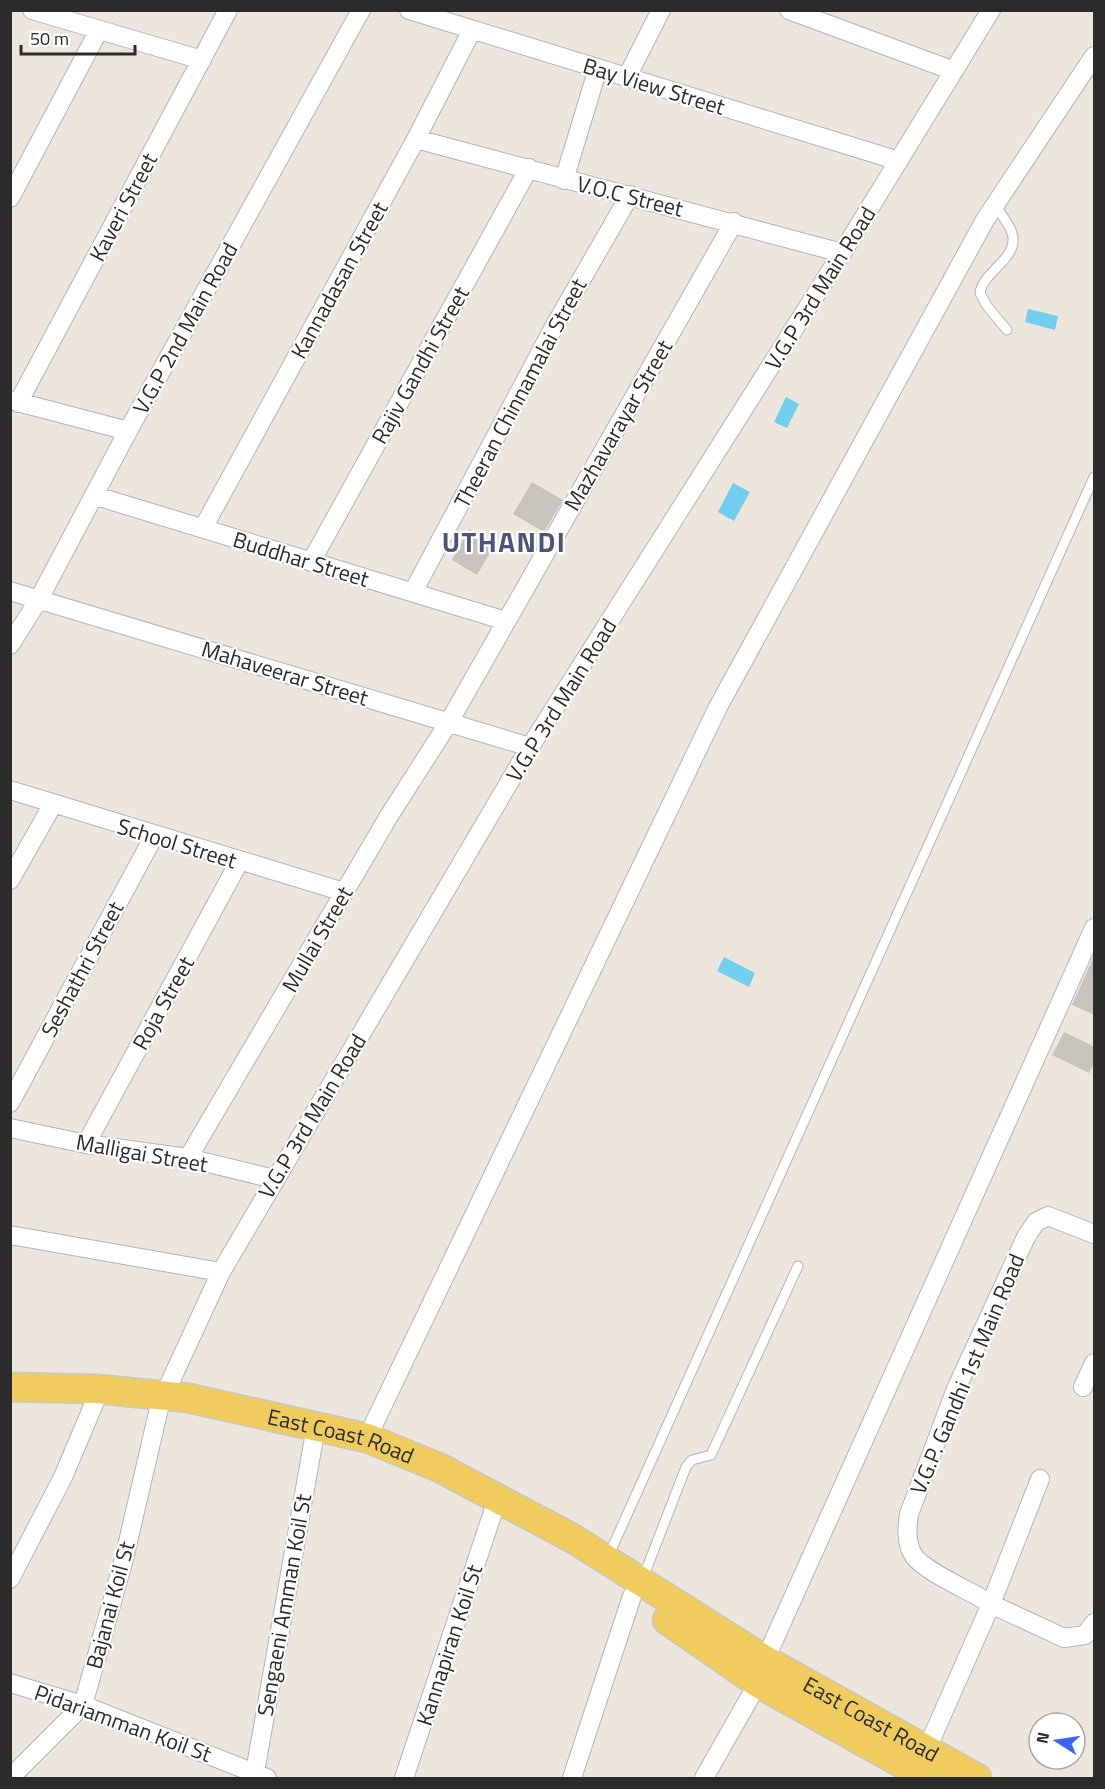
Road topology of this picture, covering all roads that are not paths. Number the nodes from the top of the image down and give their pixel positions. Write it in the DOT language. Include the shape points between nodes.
graph roads {
  1 [pos="32,10"];
  2 [pos="228,10"];
  3 [pos="361,10"];
  4 [pos="409,10"];
  5 [pos="662,10"];
  6 [pos="789,10"];
  7 [pos="990,10"];
  8 [pos="99,30"];
  9 [pos="472,30"];
  10 [pos="1095,56"];
  11 [pos="202,60"];
  12 [pos="598,68"];
  13 [pos="954,71"];
  14 [pos="627,77"];
  15 [pos="416,139"];
  16 [pos="899,161"];
  17 [pos="529,168"];
  18 [pos="564,180"];
  19 [pos="630,195"];
  20 [pos="10,198"];
  21 [pos="995,205"];
  22 [pos="734,222"];
  23 [pos="842,254"];
  24 [pos="1007,330"];
  25 [pos="14,401"];
  26 [pos="128,431"];
  27 [pos="1095,477"];
  28 [pos="96,496"];
  29 [pos="202,528"];
  30 [pos="311,562"];
  31 [pos="10,591"];
  32 [pos="412,592"];
  33 [pos="39,599"];
  34 [pos="507,621"];
  35 [pos="10,645"];
  36 [pos="449,722"];
  37 [pos="530,747"];
  38 [pos="10,790"];
  39 [pos="53,804"];
  40 [pos="154,836"];
  41 [pos="239,862"];
  42 [pos="10,880"];
  43 [pos="344,892"];
  44 [pos="1095,928"];
  45 [pos="10,1103"];
  46 [pos="10,1128"];
  47 [pos="86,1144"];
  48 [pos="188,1158"];
  49 [pos="274,1179"];
  50 [pos="10,1220"];
  51 [pos="1095,1234"];
  52 [pos="10,1235"];
  53 [pos="45,1241"];
  54 [pos="798,1266"];
  55 [pos="221,1272"];
  56 [pos="1095,1363"];
  57 [pos="10,1387"];
  58 [pos="1083,1387"];
  59 [pos="10,1396"];
  60 [pos="96,1399"];
  61 [pos="162,1400"];
  62 [pos="314,1438"];
  63 [pos="367,1438"];
  64 [pos="1040,1479"];
  65 [pos="493,1512"];
  66 [pos="17,1550"];
  67 [pos="607,1558"];
  68 [pos="10,1579"];
  69 [pos="636,1589"];
  70 [pos="991,1604"];
  71 [pos="1095,1623"];
  72 [pos="762,1672"];
  73 [pos="10,1683"];
  74 [pos="83,1705"];
  75 [pos="927,1765"];
  76 [pos="262,1777"];
  77 [pos="10,1778"];
  78 [pos="404,1779"];
  79 [pos="572,1779"];
  80 [pos="705,1779"];
  81 [pos="977,1779"];
  1 -- 8 [label="street"];
  2 -- 11 [label="street, Kaveri Street"];
  3 -- 26 [label="street, V.G.P 2nd Main Road"];
  4 -- 9 [label="street, Bay View Street"];
  5 -- 14 [label="street"];
  6 -- 13 [label="street"];
  7 -- 13 [label="street, V.G.P 3rd Main Road"];
  8 -- 11 [label="street"];
  8 -- 20 [label="street"];
  9 -- 12 [label="street, Bay View Street"];
  9 -- 15 [label="street, Kannadasan Street"];
  10 -- 21 [label="street"];
  11 -- 25 [label="street, Kaveri Street"];
  12 -- 14 [label="street, Bay View Street"];
  12 -- 18 [label="street"];
  13 -- 16 [label="street, V.G.P 3rd Main Road"];
  14 -- 16 [label="street, Bay View Street"];
  15 -- 17 [label="street, V.O.C Street"];
  15 -- 29 [label="street, Kannadasan Street"];
  16 -- 23 [label="street, V.G.P 3rd Main Road"];
  17 -- 18 [label="street, V.O.C Street"];
  17 -- 30 [label="street, Rajiv Gandhi Street"];
  18 -- 19 [label="street, V.O.C Street"];
  19 -- 22 [label="street, V.O.C Street"];
  19 -- 32 [label="street, Theeran Chinnamalai Street" via="554,327"];
  21 -- 24 [label="lane" via="1013,240 1009,253 984,282 980,293"];
  21 -- 63 [label="street" via="718,707"];
  22 -- 23 [label="street, V.O.C Street"];
  22 -- 34 [label="street, Mazhavarayar Street"];
  23 -- 37 [label="street, V.G.P 3rd Main Road"];
  25 -- 26 [label="street"];
  26 -- 28 [label="street, V.G.P 2nd Main Road"];
  27 -- 67 [label="lane"];
  28 -- 29 [label="street, Buddhar Street"];
  28 -- 33 [label="street, V.G.P 2nd Main Road"];
  29 -- 30 [label="street, Buddhar Street"];
  30 -- 32 [label="street, Buddhar Street"];
  31 -- 33 [label="street, Mahaveerar Street"];
  32 -- 34 [label="street, Buddhar Street"];
  33 -- 35 [label="street, V.G.P 2nd Main Road"];
  33 -- 36 [label="street, Mahaveerar Street"];
  34 -- 36 [label="street, Mazhavarayar Street"];
  36 -- 37 [label="street, Mahaveerar Street"];
  36 -- 43 [label="street, Mullai Street"];
  37 -- 49 [label="street, V.G.P 3rd Main Road"];
  38 -- 39 [label="street, School Street"];
  39 -- 40 [label="street, School Street"];
  39 -- 42 [label="street"];
  40 -- 41 [label="street, School Street"];
  40 -- 45 [label="street, Seshathri Street"];
  41 -- 43 [label="street, School Street"];
  41 -- 47 [label="street, Roja Street"];
  43 -- 48 [label="street, Mullai Street"];
  44 -- 72 [label="street"];
  46 -- 47 [label="street, Malligai Street"];
  47 -- 48 [label="street, Malligai Street"];
  48 -- 49 [label="street, Malligai Street"];
  49 -- 55 [label="street, V.G.P 3rd Main Road"];
  50 -- 53 [label="street"];
  51 -- 70 [label="street, V.G.P. Gandhi 1st Main Road" via="1048,1216 1036,1222 1026,1237 956,1389 909,1514 907,1530 913,1556"];
  52 -- 53 [label="street"];
  53 -- 55 [label="street"];
  54 -- 69 [label="lane" via="711,1455 692,1460 686,1467"];
  55 -- 61 [label="street, V.G.P 3rd Main Road"];
  56 -- 58 [label="street"];
  57 -- 61 [label="main road, East Coast Road"];
  59 -- 60 [label="main road, East Coast Road"];
  60 -- 61 [label="main road, East Coast Road"];
  60 -- 66 [label="street" via="63,1477"];
  61 -- 62 [label="main road, East Coast Road"];
  61 -- 63 [label="main road, East Coast Road" via="188,1398"];
  61 -- 74 [label="street, Bajanai Koil St" via="124,1559"];
  62 -- 65 [label="main road, East Coast Road" via="432,1480"];
  62 -- 76 [label="street, Sengaeni Amman Koil St"];
  63 -- 67 [label="main road, East Coast Road" via="440,1468"];
  64 -- 70 [label="street"];
  65 -- 69 [label="main road, East Coast Road"];
  65 -- 78 [label="street, Kannapiran Koil St"];
  66 -- 68 [label="street"];
  67 -- 69 [label="main road, East Coast Road"];
  69 -- 72 [label="main road, East Coast Road"];
  69 -- 79 [label="street"];
  70 -- 71 [label="street" via="1064,1638 1085,1635"];
  70 -- 75 [label="street"];
  72 -- 75 [label="main road, East Coast Road"];
  72 -- 80 [label="street"];
  73 -- 74 [label="street, Pidariamman Koil St"];
  74 -- 76 [label="street, Pidariamman Koil St"];
  74 -- 77 [label="street, Bajanai Koil St"];
  75 -- 81 [label="main road, East Coast Road"];
}
